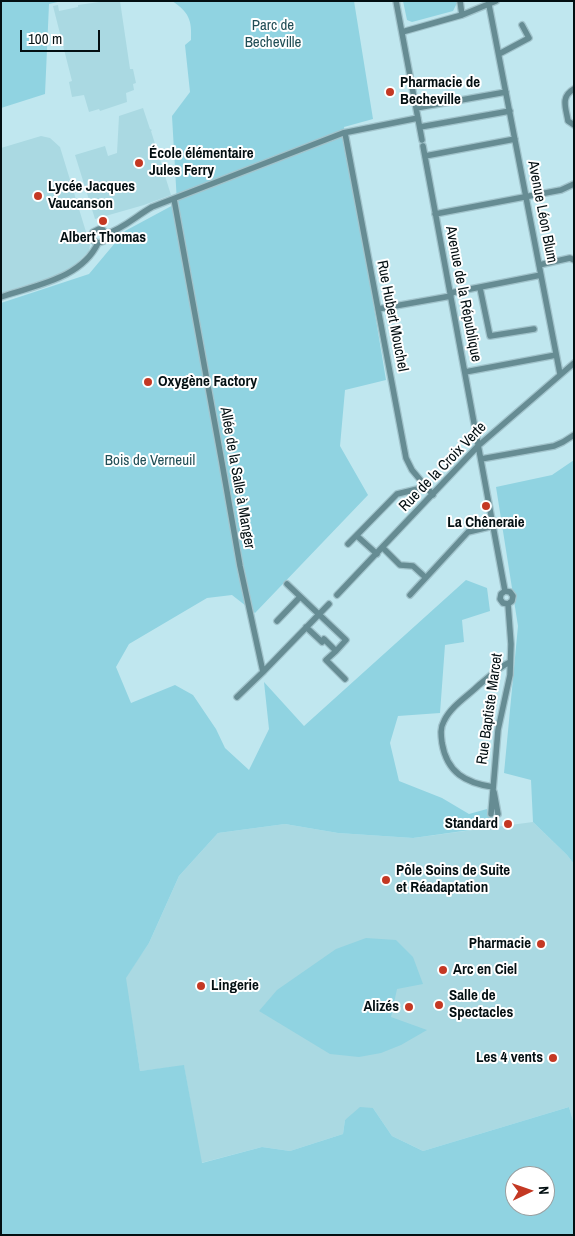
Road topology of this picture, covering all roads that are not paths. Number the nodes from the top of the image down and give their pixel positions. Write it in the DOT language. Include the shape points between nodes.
graph roads {
  1 [pos="396,1"];
  2 [pos="460,1"];
  3 [pos="496,1"];
  4 [pos="489,5"];
  5 [pos="462,15"];
  6 [pos="522,25"];
  7 [pos="402,32"];
  8 [pos="499,54"];
  9 [pos="574,89"];
  10 [pos="506,92"];
  11 [pos="416,108"];
  12 [pos="510,111"];
  13 [pos="418,118"];
  14 [pos="574,125"];
  15 [pos="420,127"];
  16 [pos="345,133"];
  17 [pos="515,139"];
  18 [pos="425,156"];
  19 [pos="574,184"];
  20 [pos="526,197"];
  21 [pos="174,199"];
  22 [pos="435,214"];
  23 [pos="106,234"];
  24 [pos="98,243"];
  25 [pos="573,258"];
  26 [pos="539,264"];
  27 [pos="541,276"];
  28 [pos="480,288"];
  29 [pos="450,295"];
  30 [pos="1,297"];
  31 [pos="378,309"];
  32 [pos="534,328"];
  33 [pos="556,355"];
  34 [pos="574,363"];
  35 [pos="465,372"];
  36 [pos="560,374"];
  37 [pos="574,435"];
  38 [pos="478,446"];
  39 [pos="481,459"];
  40 [pos="426,487"];
  41 [pos="433,495"];
  42 [pos="493,526"];
  43 [pos="357,536"];
  44 [pos="348,544"];
  45 [pos="383,548"];
  46 [pos="377,554"];
  47 [pos="425,577"];
  48 [pos="287,584"];
  49 [pos="505,591"];
  50 [pos="337,595"];
  51 [pos="410,595"];
  52 [pos="300,596"];
  53 [pos="329,604"];
  54 [pos="508,604"];
  55 [pos="319,614"];
  56 [pos="277,621"];
  57 [pos="306,628"];
  58 [pos="336,651"];
  59 [pos="510,662"];
  60 [pos="263,672"];
  61 [pos="345,679"];
  62 [pos="236,697"];
  63 [pos="493,787"];
  64 [pos="491,814"];
  65 [pos="498,814"];
  1 -- 7 [label="street, Avenue de la République"];
  2 -- 5 [label="street"];
  3 -- 4 [label="street"];
  4 -- 5 [label="street"];
  4 -- 8 [label="street, Avenue Léon Blum"];
  5 -- 7 [label="street"];
  6 -- 8 [label="street" via="529,38"];
  7 -- 11 [label="street, Avenue de la République"];
  8 -- 10 [label="street, Avenue Léon Blum"];
  9 -- 14 [label="street" via="567,93 565,100 568,121"];
  10 -- 11 [label="street"];
  10 -- 12 [label="street, Avenue Léon Blum"];
  11 -- 13 [label="street, Avenue de la République"];
  12 -- 15 [label="street"];
  12 -- 17 [label="street, Avenue Léon Blum"];
  13 -- 15 [label="street, Avenue de la République"];
  13 -- 16 [label="street"];
  15 -- 18 [label="street, Avenue de la République"];
  16 -- 21 [label="street"];
  16 -- 31 [label="street, Rue Hubert Mouchel"];
  17 -- 18 [label="street"];
  17 -- 20 [label="street, Avenue Léon Blum"];
  18 -- 22 [label="street, Avenue de la République"];
  19 -- 20 [label="street"];
  20 -- 22 [label="street"];
  20 -- 26 [label="street, Avenue Léon Blum"];
  21 -- 23 [label="street"];
  21 -- 60 [label="street, Allée de la Salle à Manger" via="240,566"];
  22 -- 29 [label="street, Avenue de la République"];
  23 -- 24 [label="street" via="104,241"];
  23 -- 24 [label="street" via="99,229 93,232 92,240"];
  24 -- 30 [label="street" via="92,255 68,275"];
  25 -- 26 [label="street"];
  26 -- 27 [label="street, Avenue Léon Blum"];
  27 -- 28 [label="street"];
  27 -- 33 [label="street, Avenue Léon Blum"];
  28 -- 29 [label="street"];
  28 -- 32 [label="street" via="490,336"];
  29 -- 31 [label="street"];
  29 -- 35 [label="street, Avenue de la République"];
  31 -- 40 [label="street, Rue Hubert Mouchel" via="406,458"];
  33 -- 35 [label="street"];
  33 -- 36 [label="street, Avenue Léon Blum"];
  34 -- 36 [label="street, Rue de la Croix Verte"];
  35 -- 38 [label="street, Avenue de la République"];
  36 -- 38 [label="street, Rue de la Croix Verte"];
  37 -- 39 [label="street" via="558,444"];
  38 -- 39 [label="street, Rue Baptiste Marcet"];
  38 -- 41 [label="street, Rue de la Croix Verte"];
  39 -- 42 [label="street, Rue Baptiste Marcet"];
  40 -- 41 [label="street, Rue Hubert Mouchel"];
  40 -- 43 [label="street" via="397,494"];
  41 -- 45 [label="street, Rue de la Croix Verte"];
  42 -- 47 [label="street" via="468,532"];
  42 -- 49 [label="street, Rue Baptiste Marcet"];
  43 -- 44 [label="street"];
  43 -- 46 [label="street"];
  45 -- 46 [label="street, Rue de la Croix Verte"];
  45 -- 47 [label="street" via="400,565 413,566"];
  46 -- 50 [label="street, Rue de la Croix Verte"];
  47 -- 51 [label="street"];
  48 -- 52 [label="street"];
  49 -- 54 [label="street, Rue Baptiste Marcet" via="500,599"];
  49 -- 54 [label="street, Rue Baptiste Marcet" via="513,596"];
  52 -- 55 [label="street"];
  52 -- 56 [label="street"];
  53 -- 55 [label="street"];
  54 -- 59 [label="street, Rue Baptiste Marcet"];
  55 -- 57 [label="street"];
  55 -- 58 [label="street" via="346,640"];
  57 -- 58 [label="street"];
  57 -- 60 [label="street"];
  58 -- 61 [label="street" via="326,660"];
  59 -- 63 [label="street, Rue Baptiste Marcet" via="498,730"];
  59 -- 63 [label="street" via="450,711 441,731 445,757 455,771 475,784"];
  60 -- 62 [label="street"];
  63 -- 64 [label="street, Rue Baptiste Marcet"];
  63 -- 65 [label="street, Rue Baptiste Marcet"];
}
